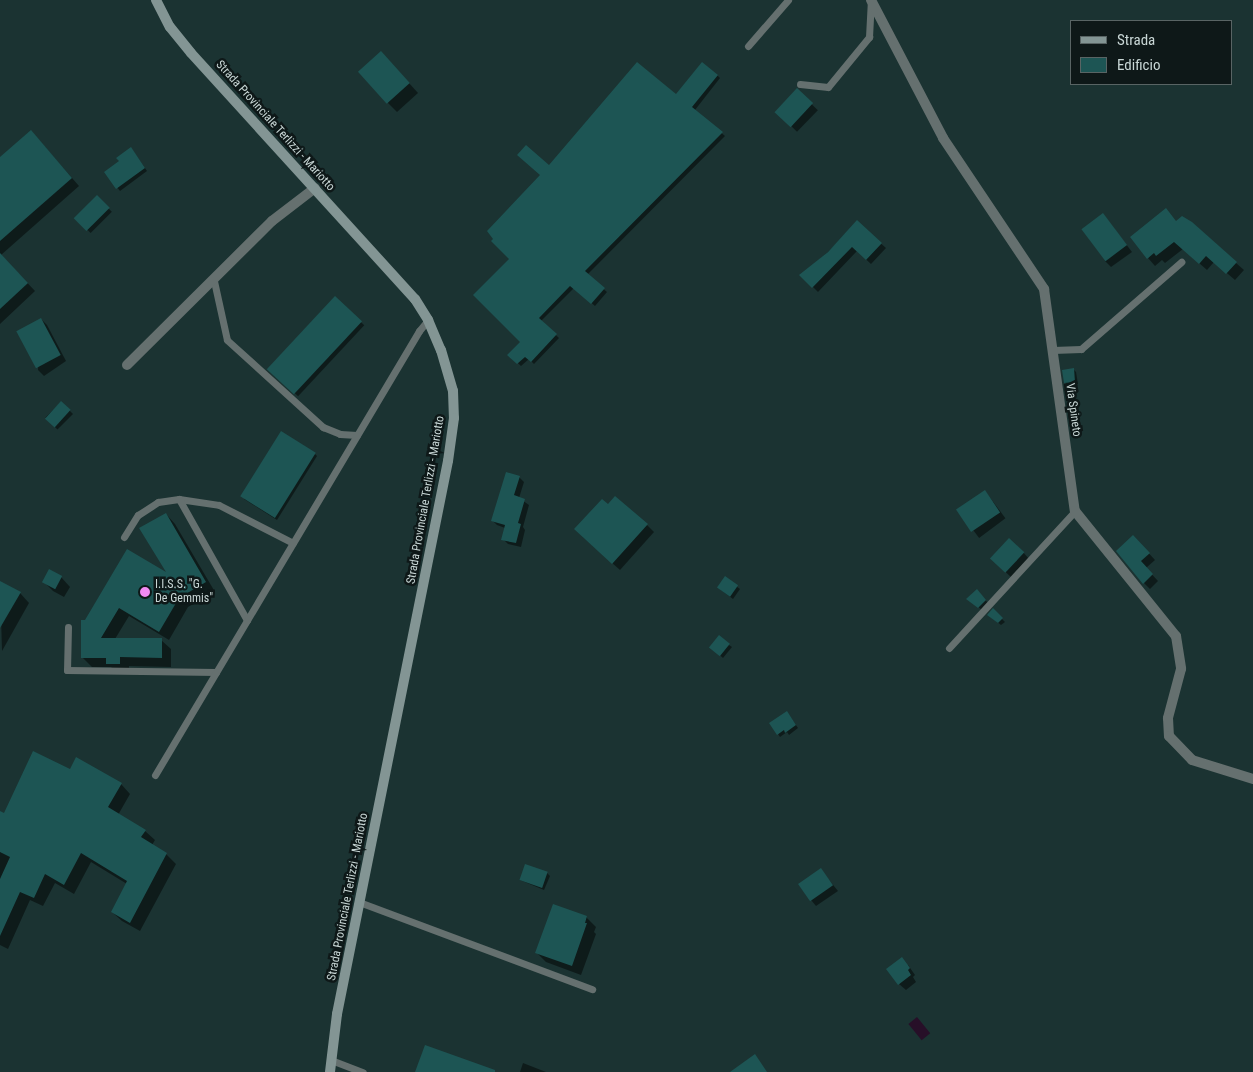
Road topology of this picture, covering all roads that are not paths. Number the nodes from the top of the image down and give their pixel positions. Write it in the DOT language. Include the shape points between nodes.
graph roads {
  1 [pos="156,0"];
  2 [pos="788,0"];
  3 [pos="871,0"];
  4 [pos="748,46"];
  5 [pos="800,84"];
  6 [pos="315,188"];
  7 [pos="1181,262"];
  8 [pos="214,281"];
  9 [pos="428,320"];
  10 [pos="1053,350"];
  11 [pos="127,365"];
  12 [pos="357,436"];
  13 [pos="179,499"];
  14 [pos="1075,511"];
  15 [pos="124,537"];
  16 [pos="293,543"];
  17 [pos="247,620"];
  18 [pos="68,627"];
  19 [pos="949,648"];
  20 [pos="216,672"];
  21 [pos="155,776"];
  22 [pos="1253,779"];
  23 [pos="359,902"];
  24 [pos="592,989"];
  25 [pos="331,1060"];
  26 [pos="330,1072"];
  27 [pos="363,1072"];
  1 -- 6 [label="main road, Strada Provinciale Terlizzi - Mariotto" via="170,27 191,53"];
  2 -- 4 [label="lane"];
  3 -- 5 [label="lane" via="870,37 828,87"];
  3 -- 10 [label="street, Via Spineto" via="944,138 1044,289"];
  6 -- 8 [label="street" via="272,221"];
  6 -- 9 [label="main road, Strada Provinciale Terlizzi - Mariotto" via="415,299"];
  7 -- 10 [label="lane" via="1081,349"];
  8 -- 11 [label="street"];
  8 -- 12 [label="lane" via="227,340 323,427"];
  9 -- 12 [label="lane" via="418,331"];
  9 -- 23 [label="main road, Strada Provinciale Terlizzi - Mariotto" via="450,377 453,430"];
  10 -- 14 [label="street, Via Spineto"];
  12 -- 16 [label="lane"];
  13 -- 15 [label="lane" via="158,502 138,515"];
  13 -- 16 [label="lane" via="219,504"];
  13 -- 17 [label="lane"];
  14 -- 19 [label="lane"];
  14 -- 22 [label="street" via="1176,636 1182,669 1168,718 1169,736 1192,760"];
  16 -- 17 [label="lane"];
  17 -- 20 [label="lane"];
  18 -- 20 [label="lane" via="67,670"];
  20 -- 21 [label="lane"];
  23 -- 24 [label="lane"];
  23 -- 25 [label="main road, Strada Provinciale Terlizzi - Mariotto"];
  25 -- 26 [label="main road, Strada Provinciale Terlizzi - Mariotto"];
  25 -- 27 [label="lane"];
}
